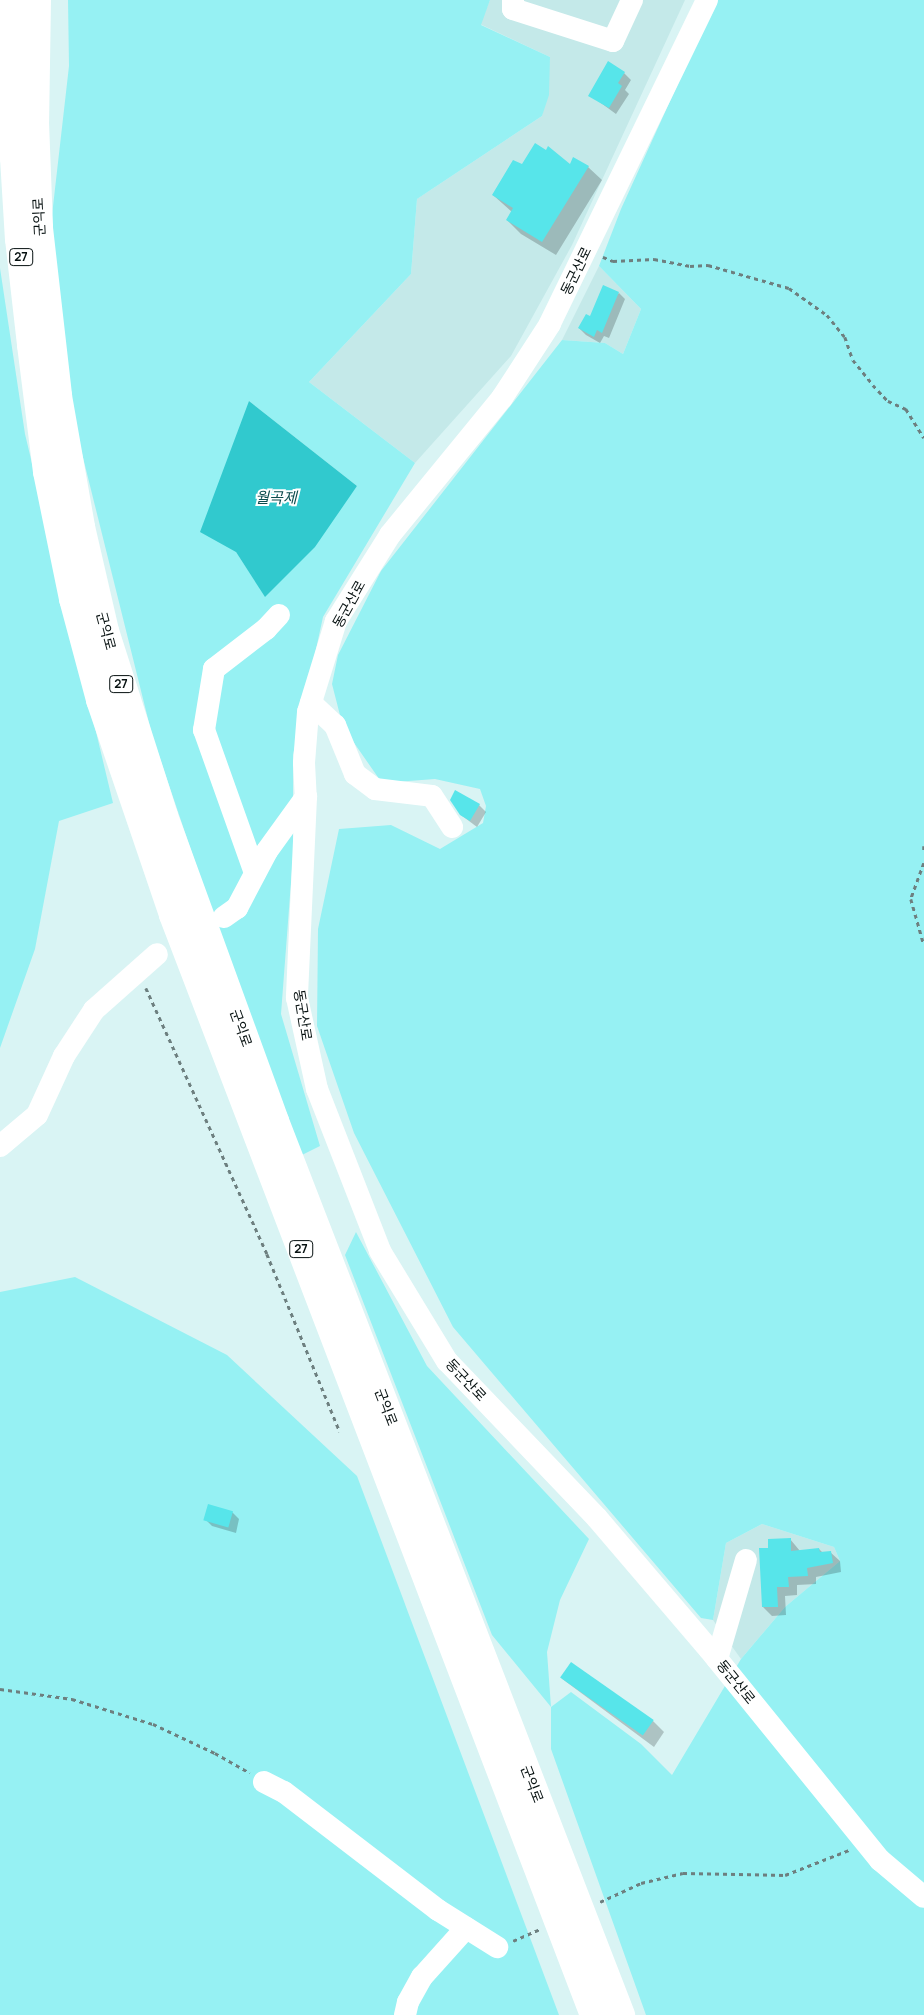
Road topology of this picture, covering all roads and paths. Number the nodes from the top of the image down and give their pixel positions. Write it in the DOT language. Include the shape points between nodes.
graph roads {
  1 [pos="8,0"];
  2 [pos="14,0"];
  3 [pos="37,0"];
  4 [pos="513,0"];
  5 [pos="632,0"];
  6 [pos="707,0"];
  7 [pos="12,40"];
  8 [pos="587,249"];
  9 [pos="924,438"];
  10 [pos="279,615"];
  11 [pos="311,703"];
  12 [pos="306,797"];
  13 [pos="452,827"];
  14 [pos="924,846"];
  15 [pos="924,853"];
  16 [pos="924,863"];
  17 [pos="255,873"];
  18 [pos="224,917"];
  19 [pos="924,945"];
  20 [pos="158,954"];
  21 [pos="139,970"];
  22 [pos="0,1146"];
  23 [pos="340,1432"];
  24 [pos="746,1560"];
  25 [pos="717,1659"];
  26 [pos="0,1689"];
  27 [pos="264,1782"];
  28 [pos="867,1843"];
  29 [pos="924,1897"];
  30 [pos="610,1898"];
  31 [pos="466,1928"];
  32 [pos="497,1947"];
  33 [pos="405,2015"];
  34 [pos="594,2015"];
  35 [pos="621,2015"];
  1 -- 7 [label="highway"];
  2 -- 7 [label="highway, 군익로 / 27"];
  3 -- 35 [label="highway, 군익로 / 27" via="35,122 39,228 58,396 81,527 106,631 164,816 275,1122"];
  4 -- 5 [label="street" via="513,9 613,41"];
  6 -- 8 [label="street, 동군산로"];
  7 -- 34 [label="highway, 군익로 / 27" via="19,239 48,472 73,599 100,700 172,915"];
  8 -- 9 [label="path" via="613,261 654,259 690,266 708,264 725,272 789,288 827,316 845,336 853,360 888,402 906,409"];
  8 -- 11 [label="street, 동군산로" via="550,324 502,398 390,534 336,621"];
  10 -- 17 [label="street" via="214,669 204,730"];
  11 -- 12 [label="street, 동군산로" via="304,764"];
  11 -- 13 [label="street" via="335,725 355,774 375,789 432,796"];
  12 -- 17 [label="street"];
  12 -- 25 [label="street, 동군산로" via="297,998 317,1089 380,1251 447,1361 597,1518"];
  14 -- 15 [label="path"];
  16 -- 19 [label="path" via="912,899"];
  17 -- 18 [label="street" via="237,908"];
  20 -- 21 [label="street"];
  21 -- 22 [label="street" via="94,1010 64,1056 37,1115"];
  21 -- 23 [label="path" via="267,1254"];
  24 -- 25 [label="street"];
  25 -- 28 [label="street, 동군산로"];
  26 -- 27 [label="path" via="72,1699 154,1724 215,1753"];
  27 -- 31 [label="street" via="284,1792"];
  28 -- 29 [label="street, 동군산로" via="880,1860"];
  28 -- 30 [label="path" via="785,1875 683,1873 641,1883"];
  31 -- 32 [label="street"];
  31 -- 33 [label="street" via="422,1977 408,2002"];
}
